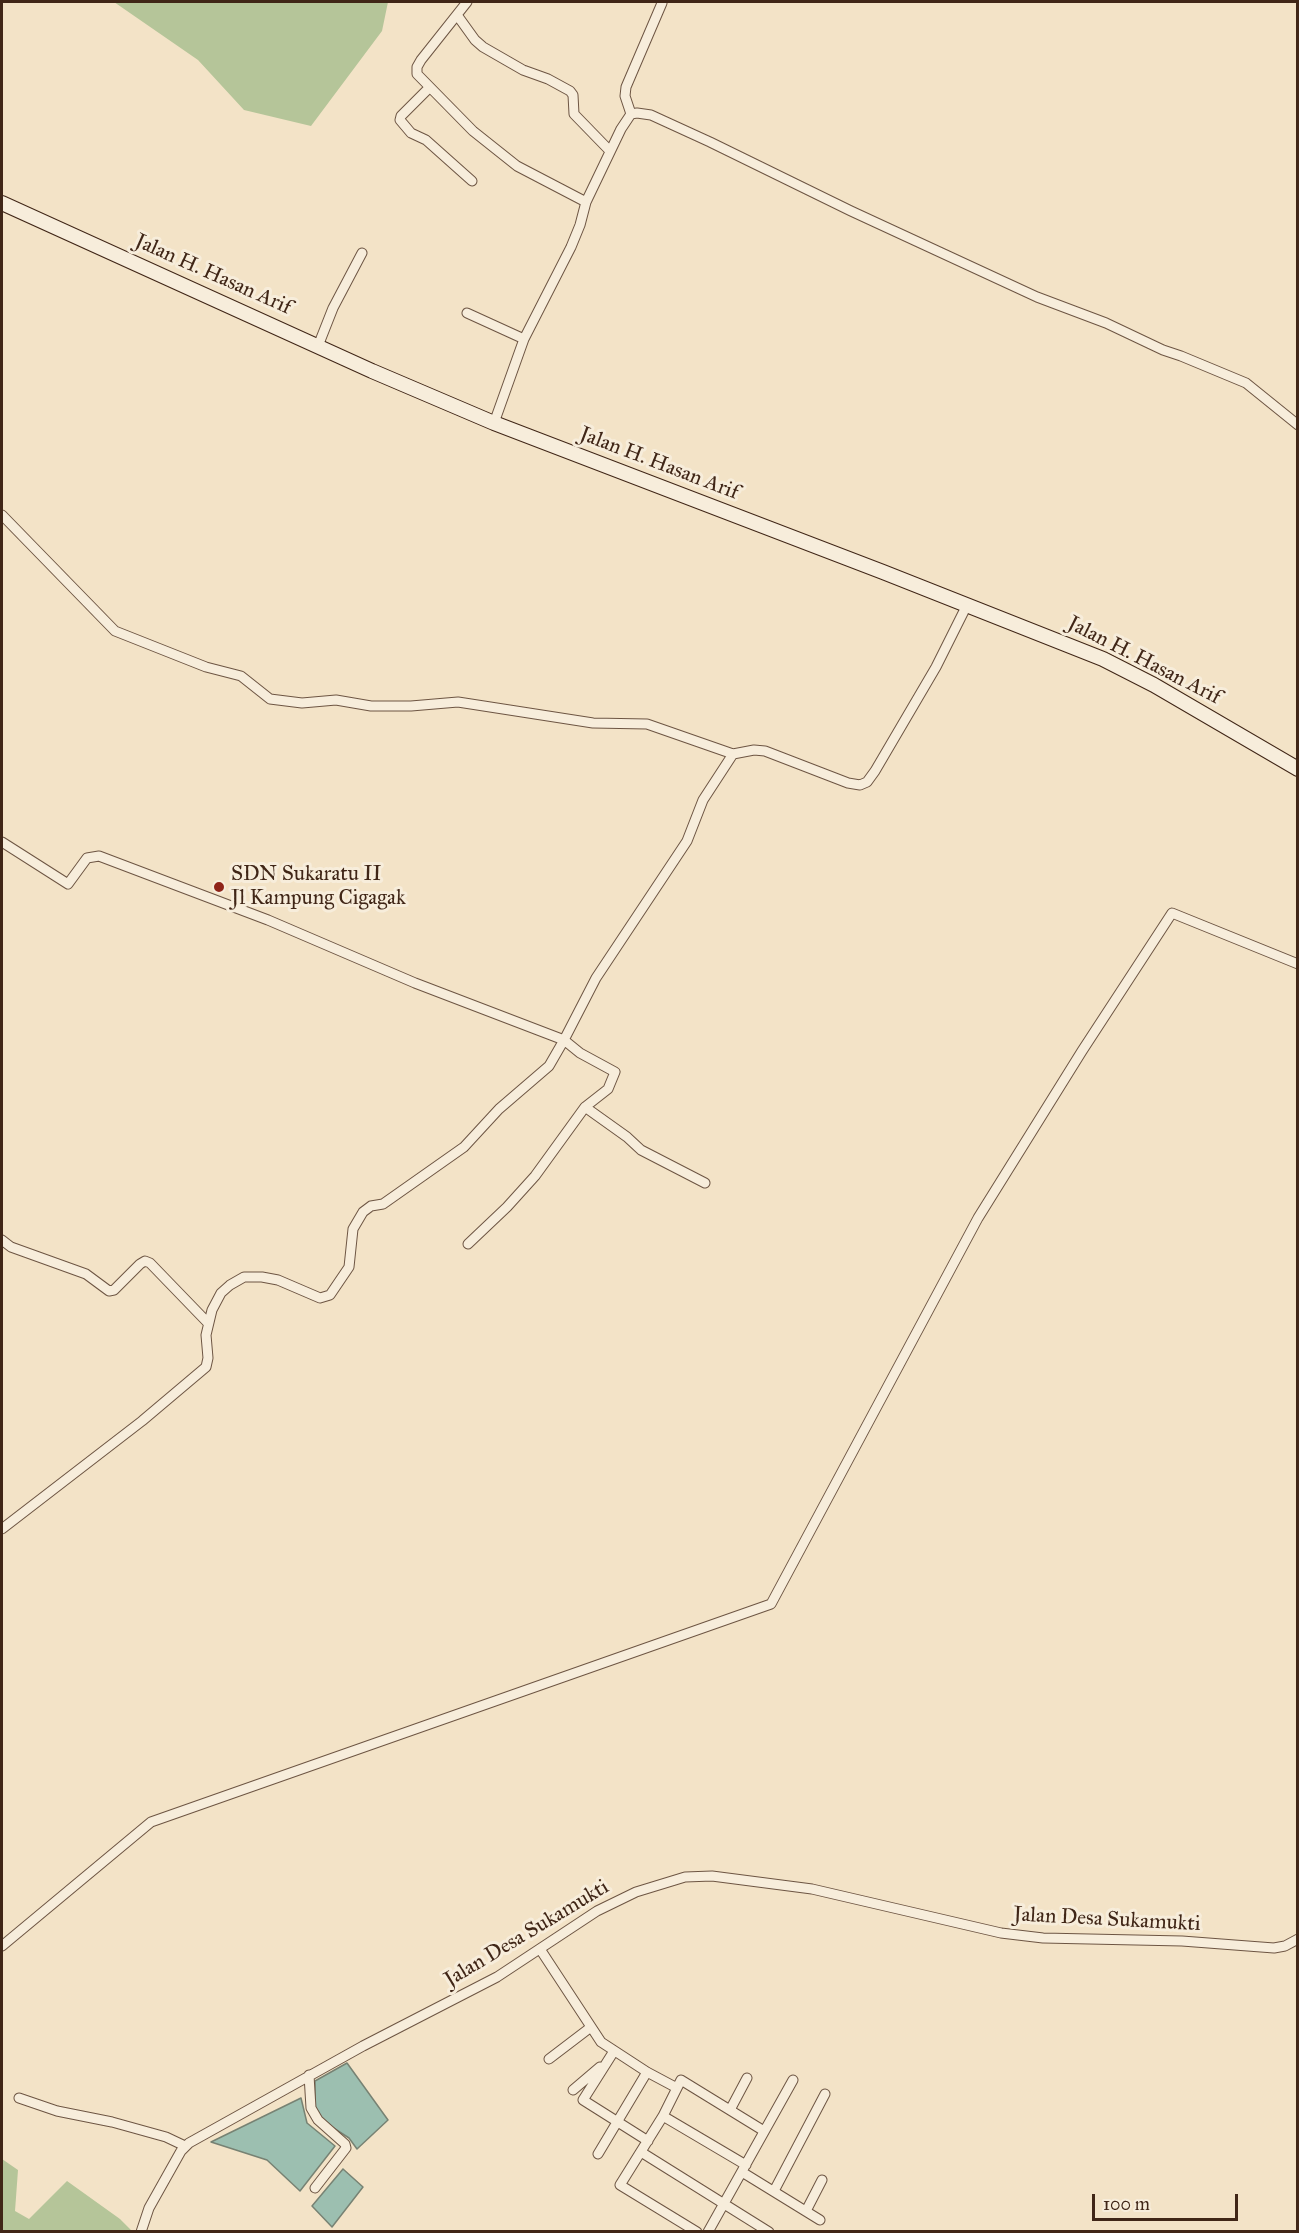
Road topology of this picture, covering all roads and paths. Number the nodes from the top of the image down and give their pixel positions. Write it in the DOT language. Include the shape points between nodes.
graph roads {
  1 [pos="467,2"];
  2 [pos="662,3"];
  3 [pos="457,15"];
  4 [pos="429,88"];
  5 [pos="631,114"];
  6 [pos="609,150"];
  7 [pos="472,181"];
  8 [pos="586,202"];
  9 [pos="2,203"];
  10 [pos="363,253"];
  11 [pos="466,313"];
  12 [pos="524,339"];
  13 [pos="318,346"];
  14 [pos="494,423"];
  15 [pos="1298,425"];
  16 [pos="2,515"];
  17 [pos="967,605"];
  18 [pos="733,754"];
  19 [pos="1298,769"];
  20 [pos="2,842"];
  21 [pos="1298,964"];
  22 [pos="564,1040"];
  23 [pos="585,1107"];
  24 [pos="705,1184"];
  25 [pos="2,1240"];
  26 [pos="468,1244"];
  27 [pos="208,1323"];
  28 [pos="2,1529"];
  29 [pos="1298,1939"];
  30 [pos="2,1946"];
  31 [pos="540,1949"];
  32 [pos="591,2027"];
  33 [pos="614,2051"];
  34 [pos="549,2059"];
  35 [pos="606,2062"];
  36 [pos="647,2072"];
  37 [pos="309,2075"];
  38 [pos="747,2078"];
  39 [pos="793,2080"];
  40 [pos="677,2088"];
  41 [pos="573,2090"];
  42 [pos="825,2094"];
  43 [pos="19,2098"];
  44 [pos="730,2110"];
  45 [pos="663,2116"];
  46 [pos="618,2122"];
  47 [pos="764,2131"];
  48 [pos="648,2141"];
  49 [pos="185,2146"];
  50 [pos="641,2152"];
  51 [pos="598,2154"];
  52 [pos="744,2169"];
  53 [pos="822,2180"];
  54 [pos="315,2188"];
  55 [pos="774,2191"];
  56 [pos="724,2204"];
  57 [pos="806,2211"];
  58 [pos="820,2220"];
  59 [pos="141,2232"];
  60 [pos="697,2232"];
  61 [pos="708,2232"];
  62 [pos="769,2232"];
  1 -- 3 [label="street"];
  2 -- 5 [label="street" via="626,87"];
  3 -- 4 [label="street" via="417,66 417,74"];
  3 -- 6 [label="street" via="483,47 570,91 574,114"];
  4 -- 7 [label="street" via="400,120"];
  4 -- 8 [label="street" via="472,131 517,166"];
  5 -- 6 [label="street"];
  5 -- 15 [label="street" via="642,113 670,124 1037,297 1245,383"];
  6 -- 8 [label="street"];
  8 -- 12 [label="street" via="571,247"];
  9 -- 13 [label="main road, Jalan H. Hasan Arif"];
  10 -- 13 [label="street" via="333,308"];
  11 -- 12 [label="street"];
  12 -- 14 [label="street"];
  13 -- 14 [label="main road, Jalan H. Hasan Arif"];
  14 -- 17 [label="main road, Jalan H. Hasan Arif"];
  16 -- 18 [label="street" via="115,631 206,667 241,676 270,699 302,703 336,700 371,706 458,702 593,723 647,724"];
  17 -- 18 [label="street" via="936,667 865,783 848,783 765,752"];
  17 -- 19 [label="main road, Jalan H. Hasan Arif" via="1120,668"];
  18 -- 22 [label="street" via="703,800 687,841 596,978"];
  20 -- 22 [label="street" via="68,884 87,858 99,856"];
  21 -- 30 [label="street" via="1172,913 978,1218 771,1604 151,1822"];
  22 -- 23 [label="street" via="615,1072 608,1089"];
  22 -- 27 [label="street" via="549,1066 499,1109 465,1147 383,1204 363,1212 353,1230 349,1267 330,1295 320,1298 278,1280 244,1277 221,1293"];
  23 -- 24 [label="street" via="641,1150"];
  23 -- 26 [label="street" via="535,1176"];
  25 -- 27 [label="street" via="11,1247 86,1274 109,1292 144,1261 150,1263"];
  27 -- 28 [label="street" via="206,1367"];
  29 -- 31 [label="street, Jalan Desa Sukamukti" via="1271,1948 1182,1941 1043,1938 1001,1933 812,1889 712,1876 685,1877 636,1892 597,1911"];
  31 -- 32 [label="street"];
  31 -- 37 [label="street, Jalan Desa Sukamukti" via="497,1977"];
  32 -- 33 [label="street" via="601,2042"];
  32 -- 34 [label="street"];
  33 -- 35 [label="street"];
  33 -- 36 [label="street"];
  35 -- 41 [label="street"];
  35 -- 46 [label="street" via="583,2100"];
  36 -- 40 [label="street"];
  36 -- 46 [label="street"];
  37 -- 49 [label="street, Jalan Desa Sukamukti"];
  37 -- 54 [label="street" via="311,2108 346,2148"];
  38 -- 44 [label="street"];
  39 -- 47 [label="street"];
  40 -- 44 [label="street" via="681,2080"];
  40 -- 45 [label="street"];
  42 -- 55 [label="street"];
  43 -- 49 [label="street" via="166,2137"];
  44 -- 47 [label="street"];
  45 -- 48 [label="street"];
  45 -- 52 [label="street"];
  46 -- 48 [label="street"];
  46 -- 51 [label="street"];
  47 -- 52 [label="street"];
  48 -- 50 [label="street"];
  49 -- 59 [label="street" via="149,2208"];
  50 -- 56 [label="street"];
  50 -- 60 [label="street" via="620,2185"];
  52 -- 55 [label="street"];
  52 -- 56 [label="street"];
  53 -- 57 [label="street"];
  55 -- 57 [label="street"];
  56 -- 61 [label="street"];
  56 -- 62 [label="street"];
  57 -- 58 [label="street"];
}
